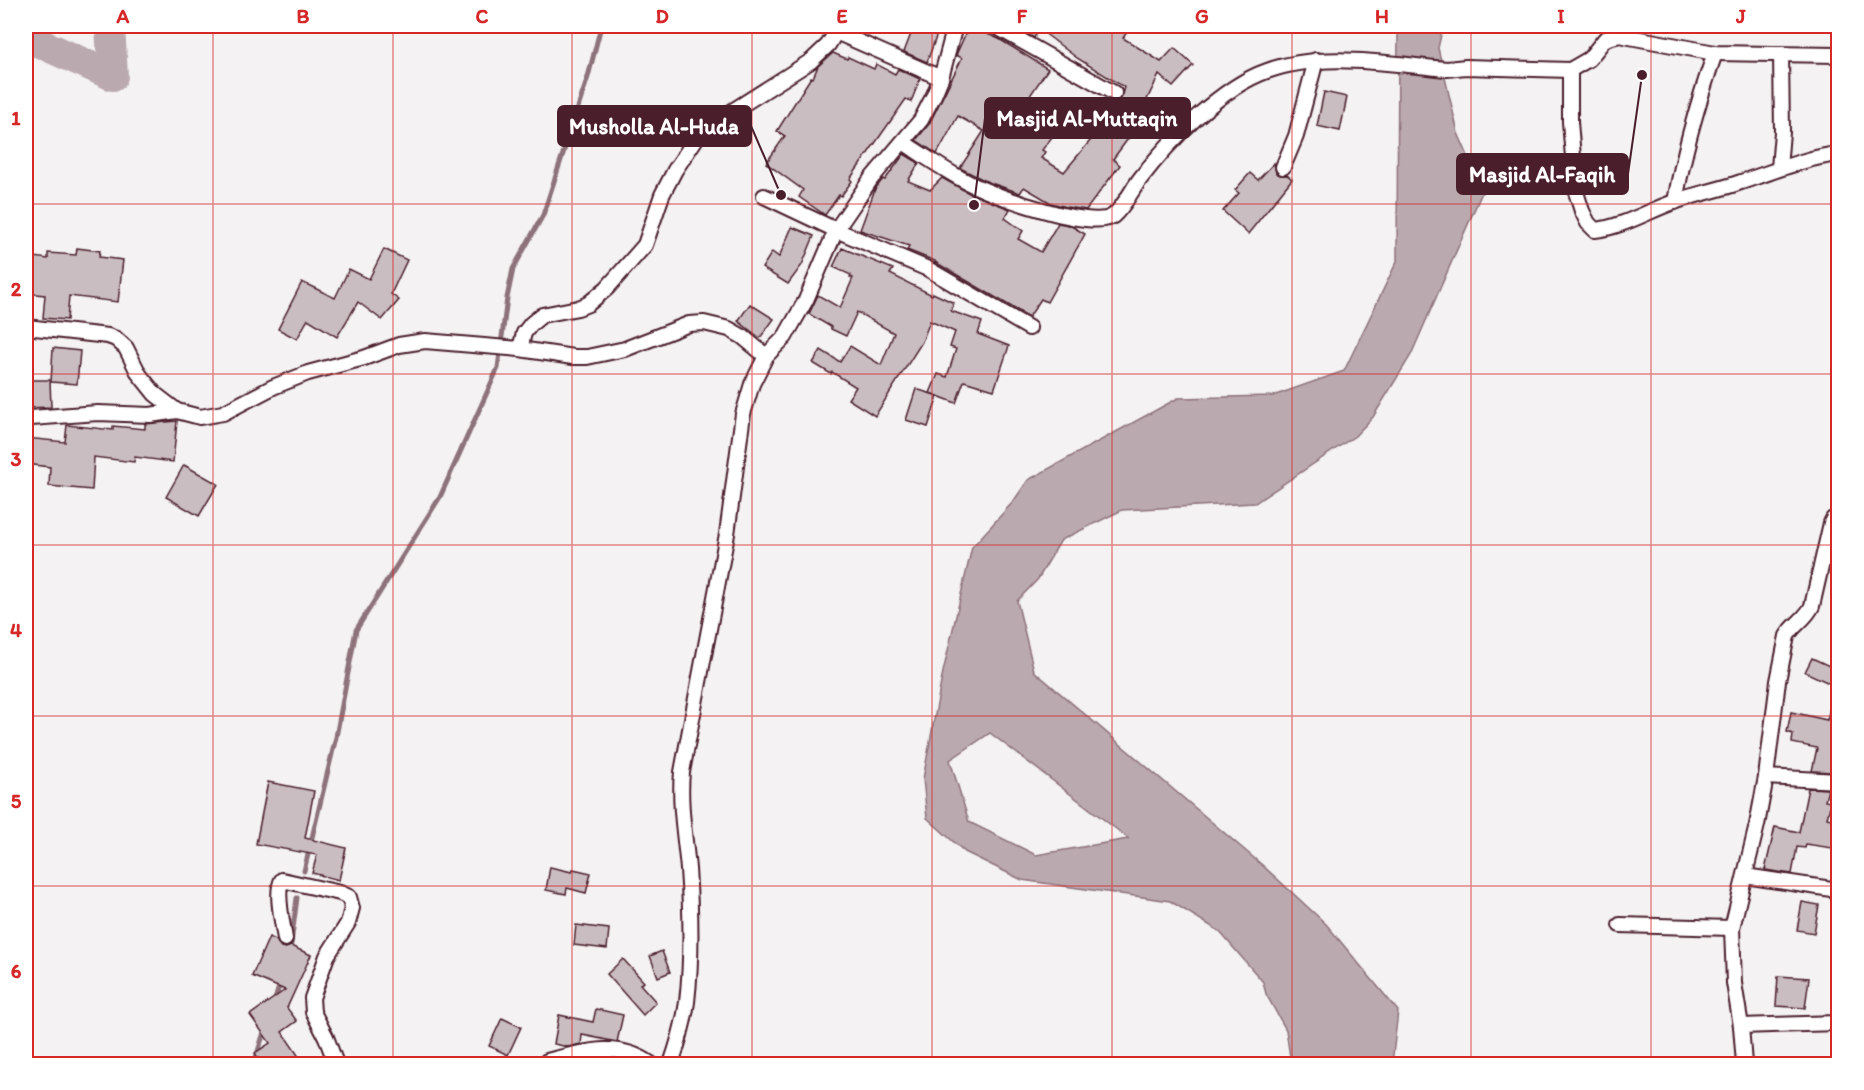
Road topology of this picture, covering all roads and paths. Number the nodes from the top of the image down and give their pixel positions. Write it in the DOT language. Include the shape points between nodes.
graph roads {
  1 [pos="955,26"];
  2 [pos="995,26"];
  3 [pos="836,29"];
  4 [pos="1715,53"];
  5 [pos="1781,54"];
  6 [pos="1839,55"];
  7 [pos="1316,60"];
  8 [pos="1570,69"];
  9 [pos="940,78"];
  10 [pos="1114,93"];
  11 [pos="903,142"];
  12 [pos="1839,154"];
  13 [pos="1283,167"];
  14 [pos="1779,168"];
  15 [pos="764,196"];
  16 [pos="1675,202"];
  17 [pos="836,230"];
  18 [pos="26,327"];
  19 [pos="1029,328"];
  20 [pos="513,348"];
  21 [pos="766,356"];
  22 [pos="177,411"];
  23 [pos="26,417"];
  24 [pos="1839,516"];
  25 [pos="1766,777"];
  26 [pos="1839,782"];
  27 [pos="1745,876"];
  28 [pos="1839,890"];
  29 [pos="1620,925"];
  30 [pos="1732,928"];
  31 [pos="285,939"];
  32 [pos="1839,1023"];
  33 [pos="1742,1026"];
  34 [pos="548,1061"];
  35 [pos="336,1065"];
  36 [pos="651,1065"];
  37 [pos="671,1065"];
  38 [pos="1744,1065"];
  1 -- 9 [label="street"];
  2 -- 10 [label="street"];
  3 -- 9 [label="street"];
  3 -- 20 [label="street" via="828,45 811,61 701,131 662,195 645,245 607,288 588,304 542,315"];
  4 -- 5 [label="street"];
  4 -- 8 [label="street" via="1619,35 1605,39 1589,59"];
  4 -- 16 [label="street" via="1689,135"];
  5 -- 6 [label="street"];
  5 -- 14 [label="street"];
  7 -- 8 [label="street" via="1447,69"];
  7 -- 11 [label="street" via="1265,71 1209,106 1107,219 1067,215 1013,201 972,184"];
  7 -- 13 [label="street" via="1296,136"];
  8 -- 16 [label="street" via="1576,192 1588,223 1597,230 1618,225"];
  9 -- 11 [label="street" via="921,120"];
  11 -- 17 [label="street" via="871,179"];
  12 -- 14 [label="street"];
  14 -- 16 [label="street"];
  15 -- 17 [label="street"];
  17 -- 19 [label="street" via="928,269"];
  17 -- 21 [label="street" via="806,300 785,337"];
  18 -- 22 [label="street" via="116,339 126,348 147,387"];
  20 -- 21 [label="street" via="573,357 599,356 689,324 704,323 729,329"];
  20 -- 22 [label="street" via="425,342 399,345 308,373 223,413 200,417"];
  21 -- 37 [label="street" via="743,414 727,534 682,772 680,793 690,911 689,975 681,1032"];
  22 -- 23 [label="street"];
  24 -- 25 [label="street" via="1831,523 1812,606 1786,636"];
  25 -- 26 [label="street"];
  25 -- 27 [label="street"];
  27 -- 28 [label="street"];
  27 -- 30 [label="street"];
  29 -- 30 [label="street"];
  30 -- 33 [label="street" via="1734,983"];
  31 -- 35 [label="street" via="280,908 282,880 340,893 351,900 348,923 327,956 312,998 313,1012"];
  32 -- 33 [label="street"];
  33 -- 38 [label="street"];
  34 -- 36 [label="street" via="592,1050 614,1050"];
}
